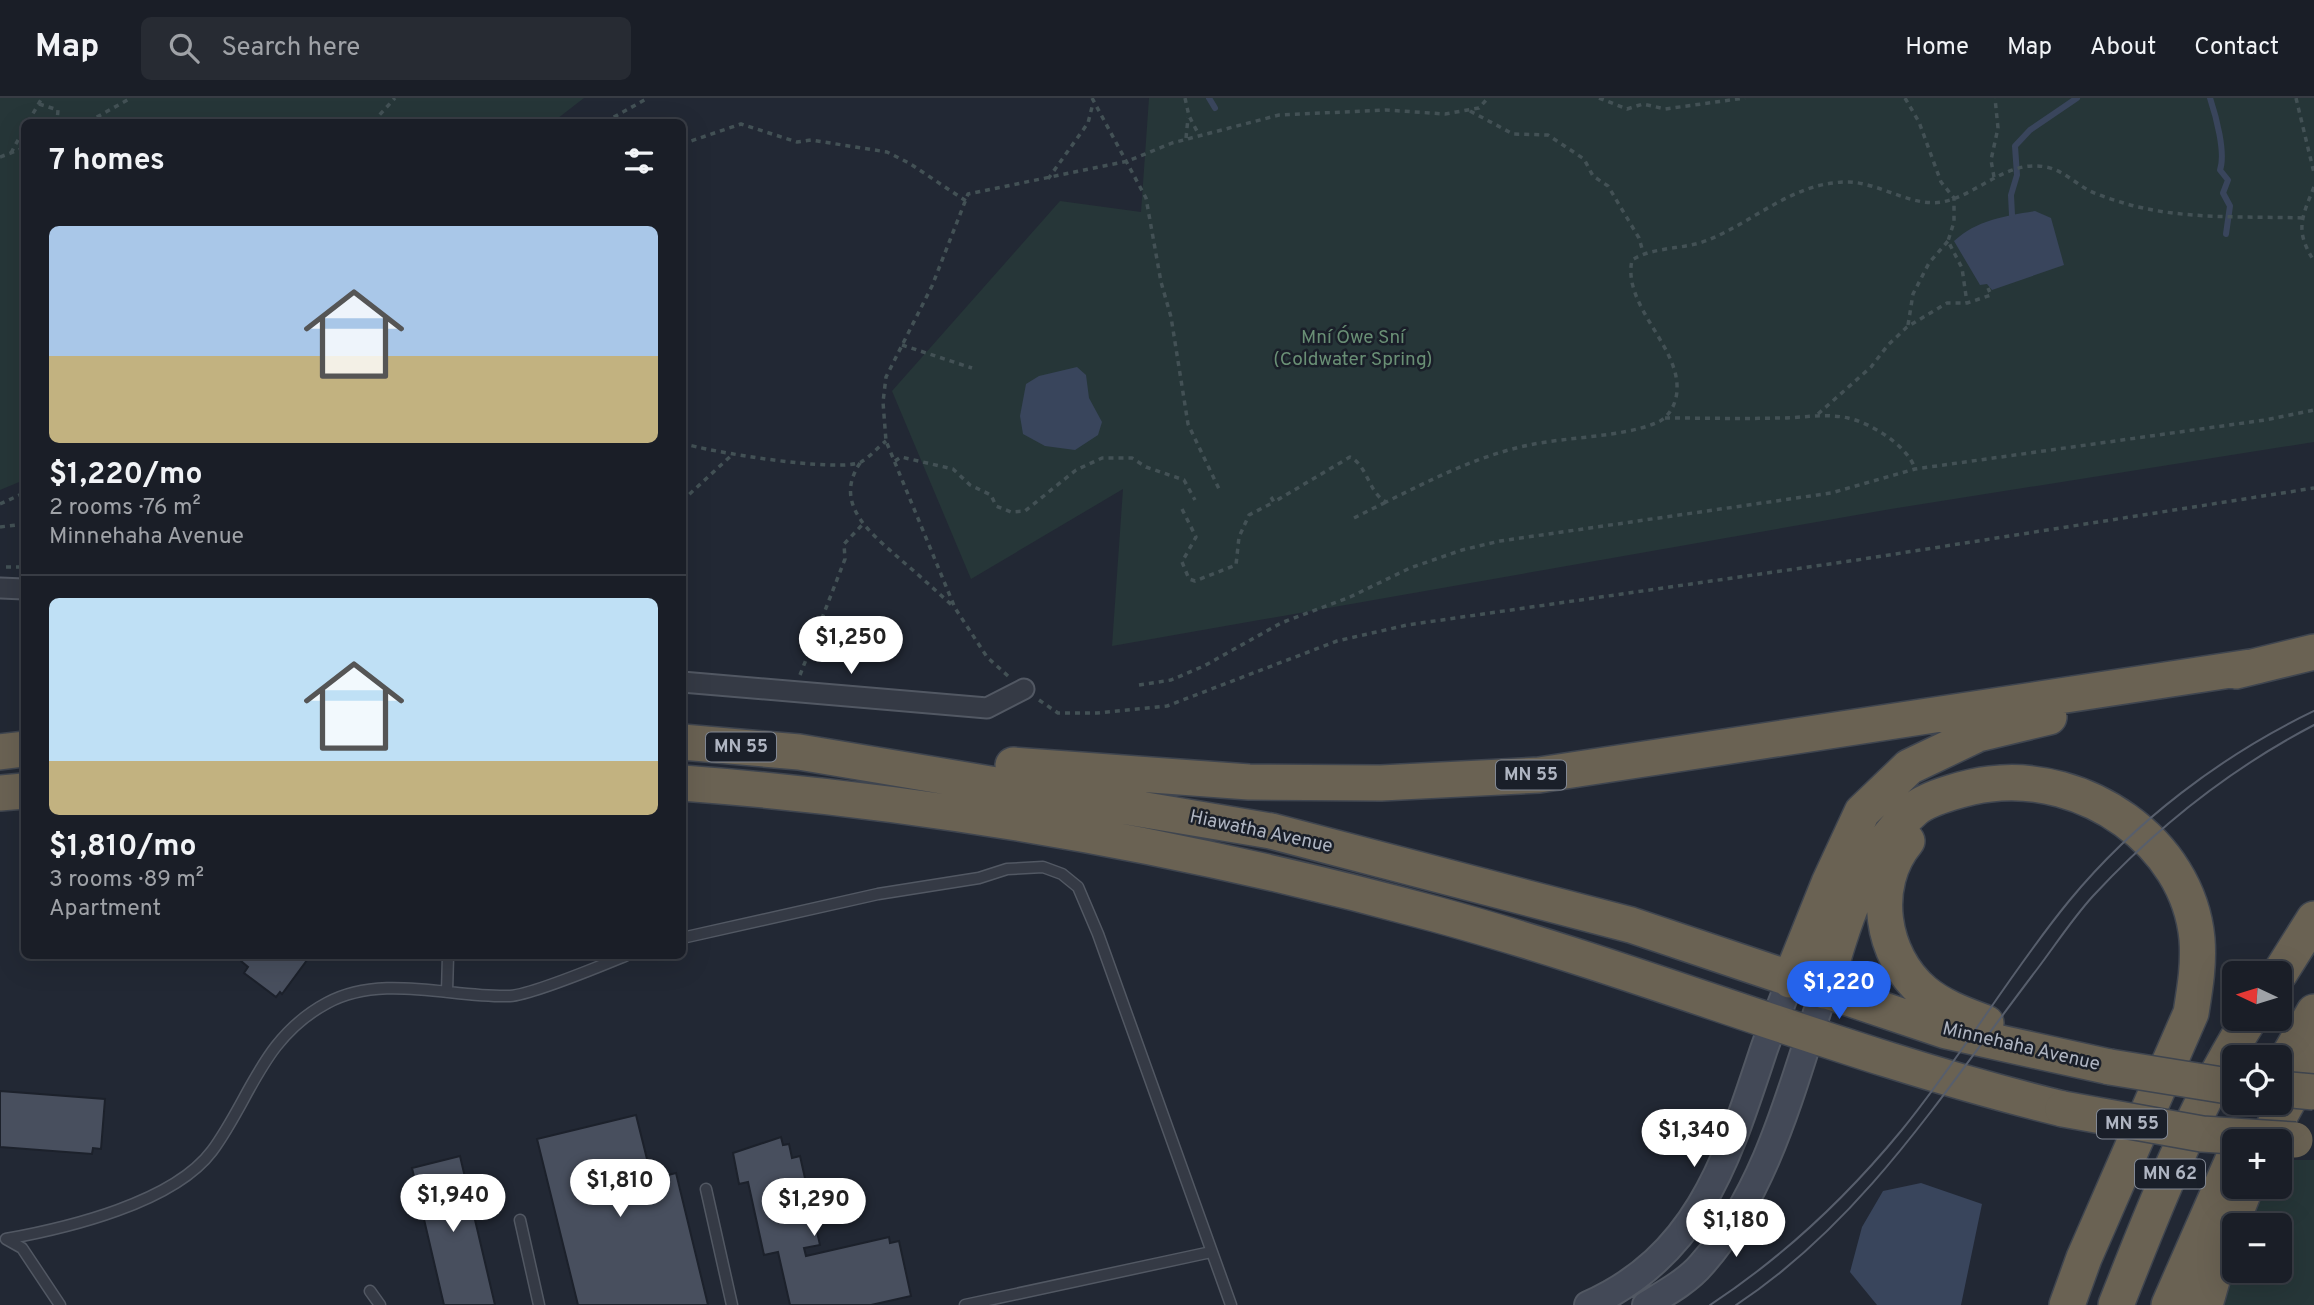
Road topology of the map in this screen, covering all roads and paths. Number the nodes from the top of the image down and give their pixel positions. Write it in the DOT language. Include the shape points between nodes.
graph roads {
  1 [pos="42,98"];
  2 [pos="131,98"];
  3 [pos="395,98"];
  4 [pos="648,98"];
  5 [pos="1185,98"];
  6 [pos="1488,98"];
  7 [pos="1598,98"];
  8 [pos="1745,98"];
  9 [pos="1905,98"];
  10 [pos="1995,98"];
  11 [pos="2296,98"];
  12 [pos="122,100"];
  13 [pos="1093,100"];
  14 [pos="39,104"];
  15 [pos="1470,111"];
  16 [pos="1189,116"];
  17 [pos="30,119"];
  18 [pos="57,119"];
  19 [pos="93,119"];
  20 [pos="376,119"];
  21 [pos="610,119"];
  22 [pos="21,135"];
  23 [pos="1199,135"];
  24 [pos="1186,139"];
  25 [pos="686,143"];
  26 [pos="21,149"];
  27 [pos="11,153"];
  28 [pos="0,157"];
  29 [pos="1128,161"];
  30 [pos="2314,173"];
  31 [pos="1994,177"];
  32 [pos="1048,179"];
  33 [pos="2314,187"];
  34 [pos="1954,198"];
  35 [pos="966,201"];
  36 [pos="2302,218"];
  37 [pos="1948,241"];
  38 [pos="1643,253"];
  39 [pos="2314,261"];
  40 [pos="1988,288"];
  41 [pos="1967,303"];
  42 [pos="1907,327"];
  43 [pos="902,345"];
  44 [pos="972,368"];
  45 [pos="2314,410"];
  46 [pos="1816,415"];
  47 [pos="1665,418"];
  48 [pos="886,441"];
  49 [pos="686,444"];
  50 [pos="734,453"];
  51 [pos="895,461"];
  52 [pos="860,463"];
  53 [pos="1915,469"];
  54 [pos="2314,488"];
  55 [pos="1219,489"];
  56 [pos="21,494"];
  57 [pos="686,497"];
  58 [pos="1271,497"];
  59 [pos="1195,500"];
  60 [pos="1273,502"];
  61 [pos="1385,502"];
  62 [pos="0,504"];
  63 [pos="1182,509"];
  64 [pos="1354,518"];
  65 [pos="21,524"];
  66 [pos="862,525"];
  67 [pos="0,527"];
  68 [pos="0,567"];
  69 [pos="21,567"];
  70 [pos="0,588"];
  71 [pos="21,589"];
  72 [pos="955,608"];
  73 [pos="2314,652"];
  74 [pos="801,666"];
  75 [pos="2257,666"];
  76 [pos="686,682"];
  77 [pos="1139,685"];
  78 [pos="1024,689"];
  79 [pos="686,742"];
  80 [pos="21,750"];
  81 [pos="799,751"];
  82 [pos="0,752"];
  83 [pos="686,783"];
  84 [pos="21,791"];
  85 [pos="0,793"];
  86 [pos="1953,793"];
  87 [pos="2314,919"];
  88 [pos="686,937"];
  89 [pos="448,959"];
  90 [pos="617,959"];
  91 [pos="2288,961"];
  92 [pos="1790,980"];
  93 [pos="1824,991"];
  94 [pos="447,992"];
  95 [pos="2314,1012"];
  96 [pos="1775,1023"];
  97 [pos="2242,1031"];
  98 [pos="1809,1036"];
  99 [pos="2292,1050"];
  100 [pos="2314,1054"];
  101 [pos="2085,1062"];
  102 [pos="2222,1085"];
  103 [pos="2292,1091"];
  104 [pos="2314,1092"];
  105 [pos="2273,1129"];
  106 [pos="2314,1140"];
  107 [pos="2222,1185"];
  108 [pos="706,1189"];
  109 [pos="2241,1199"];
  110 [pos="520,1220"];
  111 [pos="3,1240"];
  112 [pos="1211,1252"];
  113 [pos="370,1291"];
  114 [pos="60,1305"];
  115 [pos="380,1305"];
  116 [pos="539,1305"];
  117 [pos="733,1305"];
  118 [pos="965,1305"];
  119 [pos="1231,1305"];
  120 [pos="1588,1305"];
  121 [pos="1646,1305"];
  122 [pos="2067,1305"];
  123 [pos="2116,1305"];
  124 [pos="2169,1305"];
  125 [pos="2205,1305"];
  1 -- 14 [label="path"];
  2 -- 12 [label="path"];
  3 -- 20 [label="path"];
  4 -- 21 [label="path"];
  5 -- 16 [label="path"];
  6 -- 15 [label="path"];
  7 -- 8 [label="path" via="1627,109 1643,104 1665,109"];
  9 -- 34 [label="path" via="1919,122 1936,173"];
  10 -- 31 [label="path"];
  11 -- 30 [label="path"];
  12 -- 19 [label="path"];
  13 -- 29 [label="path"];
  13 -- 32 [label="path" via="1088,123"];
  14 -- 17 [label="path"];
  14 -- 18 [label="path" via="58,110"];
  15 -- 23 [label="path" via="1279,115"];
  15 -- 38 [label="path" via="1513,134 1548,135 1584,159 1593,176 1608,186"];
  16 -- 23 [label="path"];
  16 -- 24 [label="path"];
  22 -- 27 [label="path"];
  23 -- 24 [label="path"];
  24 -- 29 [label="path"];
  25 -- 35 [label="path" via="741,124 797,142 887,152"];
  26 -- 27 [label="path"];
  27 -- 28 [label="path"];
  29 -- 32 [label="path"];
  29 -- 55 [label="path" via="1146,198 1188,424"];
  31 -- 34 [label="path"];
  31 -- 36 [label="path" via="2021,167 2046,166 2086,189 2131,205 2171,213"];
  32 -- 35 [label="path" via="968,194"];
  33 -- 36 [label="path"];
  34 -- 37 [label="path"];
  34 -- 38 [label="path" via="1928,202 1852,182 1835,182 1794,193 1710,239"];
  35 -- 43 [label="path"];
  36 -- 39 [label="path" via="2302,241"];
  37 -- 41 [label="path" via="1962,268"];
  37 -- 42 [label="path" via="1929,263 1913,294"];
  38 -- 47 [label="path" via="1632,260 1629,272 1674,371 1677,388"];
  40 -- 41 [label="path" via="1991,295"];
  41 -- 42 [label="path" via="1947,303"];
  42 -- 46 [label="path" via="1871,367"];
  43 -- 44 [label="path"];
  43 -- 48 [label="path" via="886,377"];
  45 -- 53 [label="path"];
  46 -- 47 [label="path"];
  46 -- 53 [label="path" via="1850,418 1881,434 1907,453"];
  47 -- 61 [label="path" via="1655,424 1494,453"];
  48 -- 51 [label="path"];
  48 -- 52 [label="path"];
  49 -- 50 [label="path"];
  50 -- 52 [label="path" via="806,464"];
  50 -- 57 [label="path"];
  51 -- 59 [label="path" via="901,457 953,469 970,485 991,495 996,506 1011,512 1025,511 1090,462 1116,456 1184,480"];
  51 -- 72 [label="path"];
  52 -- 66 [label="path" via="849,496"];
  53 -- 77 [label="path" via="1831,493 1462,550 1281,623 1171,680"];
  54 -- 78 [label="path" via="1407,625 1337,640 1167,706 1058,713"];
  56 -- 62 [label="path"];
  58 -- 60 [label="path"];
  60 -- 61 [label="path" via="1350,457 1357,460 1378,498"];
  60 -- 63 [label="path" via="1249,515 1239,537 1236,565 1195,581 1189,579 1182,562 1196,537"];
  61 -- 64 [label="path"];
  65 -- 67 [label="path"];
  66 -- 72 [label="path"];
  66 -- 74 [label="path" via="844,544 845,559"];
  68 -- 69 [label="path"];
  70 -- 71 [label="street"];
  72 -- 78 [label="path" via="987,657"];
  73 -- 75 [label="highway, MN 55"];
  75 -- 81 [label="highway, MN 55" via="1539,775 1381,783 1249,782"];
  75 -- 92 [label="highway" via="1978,734 1909,767 1863,812"];
  76 -- 78 [label="street" via="987,708"];
  79 -- 81 [label="highway, Hiawatha Avenue / MN 55"];
  80 -- 82 [label="highway"];
  81 -- 92 [label="highway, Hiawatha Avenue" via="1271,831 1631,925"];
  83 -- 96 [label="highway, Hiawatha Avenue / MN 55" via="876,801 1158,847 1435,914"];
  84 -- 85 [label="highway"];
  86 -- 93 [label="highway" via="1917,807 1890,835 1864,875 1838,938"];
  86 -- 101 [label="highway" via="1902,848 1888,880 1884,911 1888,939 1902,968 1924,992 1950,1008"];
  86 -- 122 [label="highway" via="2011,781 2069,791 2118,813 2157,847 2175,875 2197,937 2198,977 2191,1013"];
  87 -- 91 [label="highway"];
  88 -- 112 [label="lane" via="1007,869 1044,867 1062,874 1078,887 1098,934"];
  89 -- 94 [label="lane"];
  90 -- 94 [label="lane" via="513,996"];
  92 -- 93 [label="highway, Hiawatha Avenue"];
  92 -- 96 [label="street"];
  93 -- 98 [label="street"];
  93 -- 101 [label="highway, Minnehaha Avenue" via="1946,1031"];
  94 -- 111 [label="lane" via="372,989 328,1002 295,1026 259,1067 211,1153 171,1186 77,1224"];
  95 -- 99 [label="highway"];
  96 -- 98 [label="highway, Hiawatha Avenue / MN 55"];
  96 -- 120 [label="street" via="1735,1139 1702,1206 1677,1240 1646,1268"];
  97 -- 123 [label="highway, MN 62" via="2177,1160"];
  98 -- 106 [label="highway, MN 55, bridge" via="1987,1091 2063,1109 2202,1134"];
  98 -- 121 [label="street" via="1754,1186 1728,1231 1701,1266"];
  100 -- 105 [label="highway"];
  101 -- 102 [label="highway, Minnehaha Avenue, bridge"];
  103 -- 104 [label="highway, bridge"];
  107 -- 124 [label="highway, MN 62"];
  108 -- 117 [label="lane"];
  109 -- 125 [label="highway"];
  110 -- 116 [label="lane"];
  111 -- 114 [label="lane" via="22,1248"];
  112 -- 118 [label="lane"];
  112 -- 119 [label="lane"];
  113 -- 115 [label="lane"];
}
